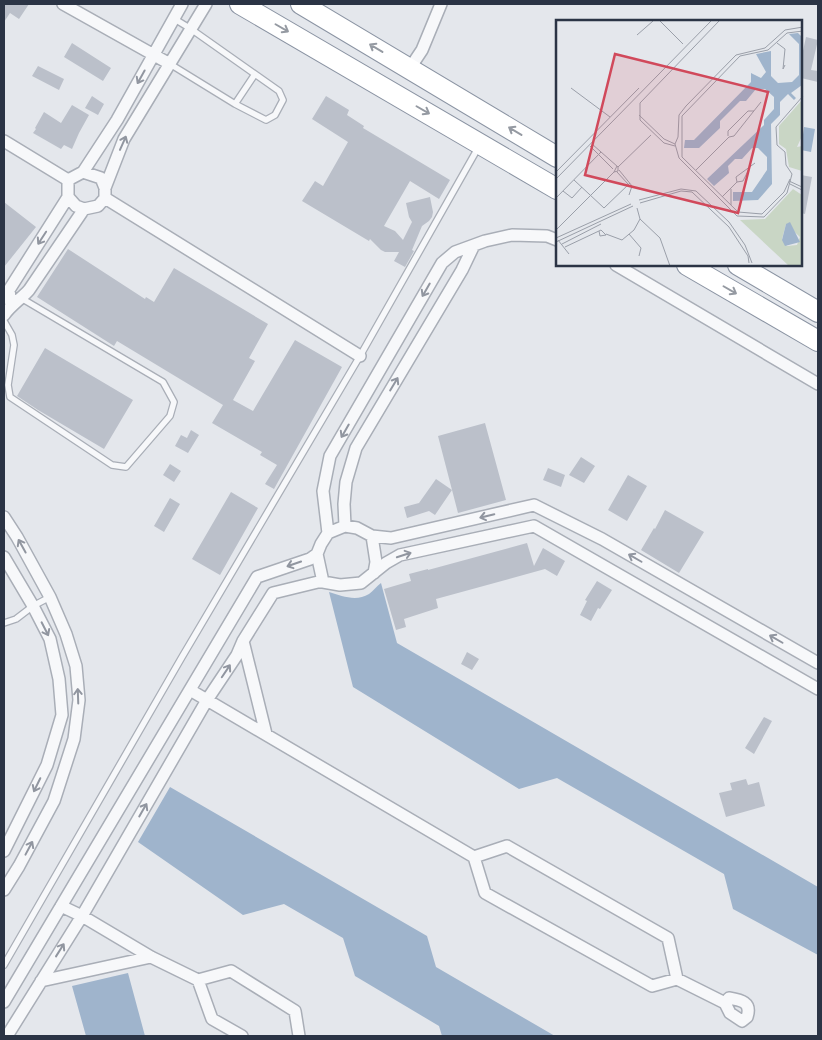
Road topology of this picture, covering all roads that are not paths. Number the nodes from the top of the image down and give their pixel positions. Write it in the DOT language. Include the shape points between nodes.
graph roads {
  1 [pos="63,4"];
  2 [pos="182,4"];
  3 [pos="206,4"];
  4 [pos="240,4"];
  5 [pos="301,4"];
  6 [pos="441,4"];
  7 [pos="173,18"];
  8 [pos="191,29"];
  9 [pos="153,55"];
  10 [pos="170,64"];
  11 [pos="410,68"];
  12 [pos="255,74"];
  13 [pos="235,104"];
  14 [pos="4,141"];
  15 [pos="480,144"];
  16 [pos="556,156"];
  17 [pos="82,172"];
  18 [pos="68,180"];
  19 [pos="556,188"];
  20 [pos="105,193"];
  21 [pos="68,197"];
  22 [pos="84,209"];
  23 [pos="556,240"];
  24 [pos="474,245"];
  25 [pos="618,266"];
  26 [pos="690,266"];
  27 [pos="740,266"];
  28 [pos="7,289"];
  29 [pos="21,298"];
  30 [pos="11,306"];
  31 [pos="818,312"];
  32 [pos="4,315"];
  33 [pos="4,321"];
  34 [pos="818,341"];
  35 [pos="360,356"];
  36 [pos="818,384"];
  37 [pos="4,517"];
  38 [pos="345,526"];
  39 [pos="328,533"];
  40 [pos="372,536"];
  41 [pos="318,554"];
  42 [pos="4,557"];
  43 [pos="374,573"];
  44 [pos="323,582"];
  45 [pos="50,597"];
  46 [pos="33,606"];
  47 [pos="4,623"];
  48 [pos="244,641"];
  49 [pos="818,663"];
  50 [pos="818,689"];
  51 [pos="190,690"];
  52 [pos="207,700"];
  53 [pos="266,734"];
  54 [pos="4,851"];
  55 [pos="474,857"];
  56 [pos="6,883"];
  57 [pos="61,906"];
  58 [pos="82,916"];
  59 [pos="151,957"];
  60 [pos="4,965"];
  61 [pos="677,979"];
  62 [pos="198,980"];
  63 [pos="41,981"];
  64 [pos="4,1002"];
  65 [pos="725,1003"];
  66 [pos="7,1036"];
  67 [pos="242,1036"];
  68 [pos="299,1036"];
  1 -- 9 [label="street"];
  2 -- 7 [label="street"];
  3 -- 8 [label="street"];
  4 -- 15 [label="highway, one-way"];
  11 -- 5 [label="highway, one-way"];
  6 -- 11 [label="street" via="422,50"];
  7 -- 8 [label="lane"];
  7 -- 9 [label="street"];
  8 -- 10 [label="street"];
  8 -- 12 [label="lane"];
  9 -- 10 [label="street"];
  9 -- 17 [label="street, one-way" via="117,120"];
  10 -- 13 [label="lane"];
  20 -- 10 [label="street, one-way" via="124,139"];
  16 -- 11 [label="highway, one-way"];
  12 -- 13 [label="lane"];
  12 -- 13 [label="lane" via="279,91 283,100 275,115 266,120"];
  14 -- 18 [label="street"];
  15 -- 19 [label="highway"];
  15 -- 35 [label="lane"];
  17 -- 18 [label="street"];
  17 -- 20 [label="street" via="101,178"];
  18 -- 21 [label="street"];
  20 -- 22 [label="street" via="98,206"];
  20 -- 35 [label="street"];
  21 -- 22 [label="street"];
  21 -- 28 [label="street, one-way"];
  22 -- 29 [label="street"];
  23 -- 24 [label="street" via="547,236 512,235"];
  38 -- 24 [label="street, one-way" via="346,482 356,448"];
  24 -- 39 [label="street, one-way" via="455,252 442,262 330,456 323,491"];
  25 -- 36 [label="street"];
  26 -- 34 [label="highway, one-way"];
  27 -- 31 [label="highway"];
  28 -- 29 [label="street"];
  28 -- 30 [label="street"];
  29 -- 30 [label="street"];
  29 -- 33 [label="lane" via="163,382 174,402 170,416 126,467 112,465 10,397 8,385 14,344"];
  30 -- 32 [label="street"];
  35 -- 60 [label="lane"];
  45 -- 37 [label="street, one-way"];
  38 -- 39 [label="street"];
  38 -- 40 [label="street"];
  39 -- 41 [label="street"];
  40 -- 43 [label="street" via="376,562"];
  49 -- 40 [label="street, one-way" via="602,539 534,505 391,538"];
  41 -- 44 [label="street"];
  41 -- 51 [label="street, one-way" via="257,577"];
  42 -- 46 [label="street"];
  43 -- 44 [label="street" via="361,583 340,585"];
  43 -- 50 [label="street, one-way" via="400,555 534,526"];
  44 -- 48 [label="street" via="273,593"];
  45 -- 46 [label="lane"];
  56 -- 45 [label="street, one-way" via="19,866 54,800 74,739 79,700 76,666"];
  46 -- 47 [label="lane" via="16,619"];
  46 -- 54 [label="street, one-way" via="50,639 59,679 62,715 47,765"];
  52 -- 48 [label="street, one-way"];
  48 -- 53 [label="street"];
  51 -- 52 [label="street"];
  51 -- 57 [label="street"];
  52 -- 53 [label="street"];
  58 -- 52 [label="street, one-way"];
  53 -- 55 [label="street"];
  55 -- 61 [label="street" via="485,893 652,986"];
  55 -- 61 [label="street" via="507,846 668,938"];
  57 -- 58 [label="street"];
  57 -- 64 [label="street"];
  58 -- 59 [label="street"];
  63 -- 58 [label="street, one-way"];
  59 -- 62 [label="street"];
  59 -- 63 [label="street"];
  61 -- 65 [label="street"];
  62 -- 67 [label="street" via="212,1019"];
  62 -- 68 [label="street" via="231,971 295,1011"];
  63 -- 66 [label="street"];
}
